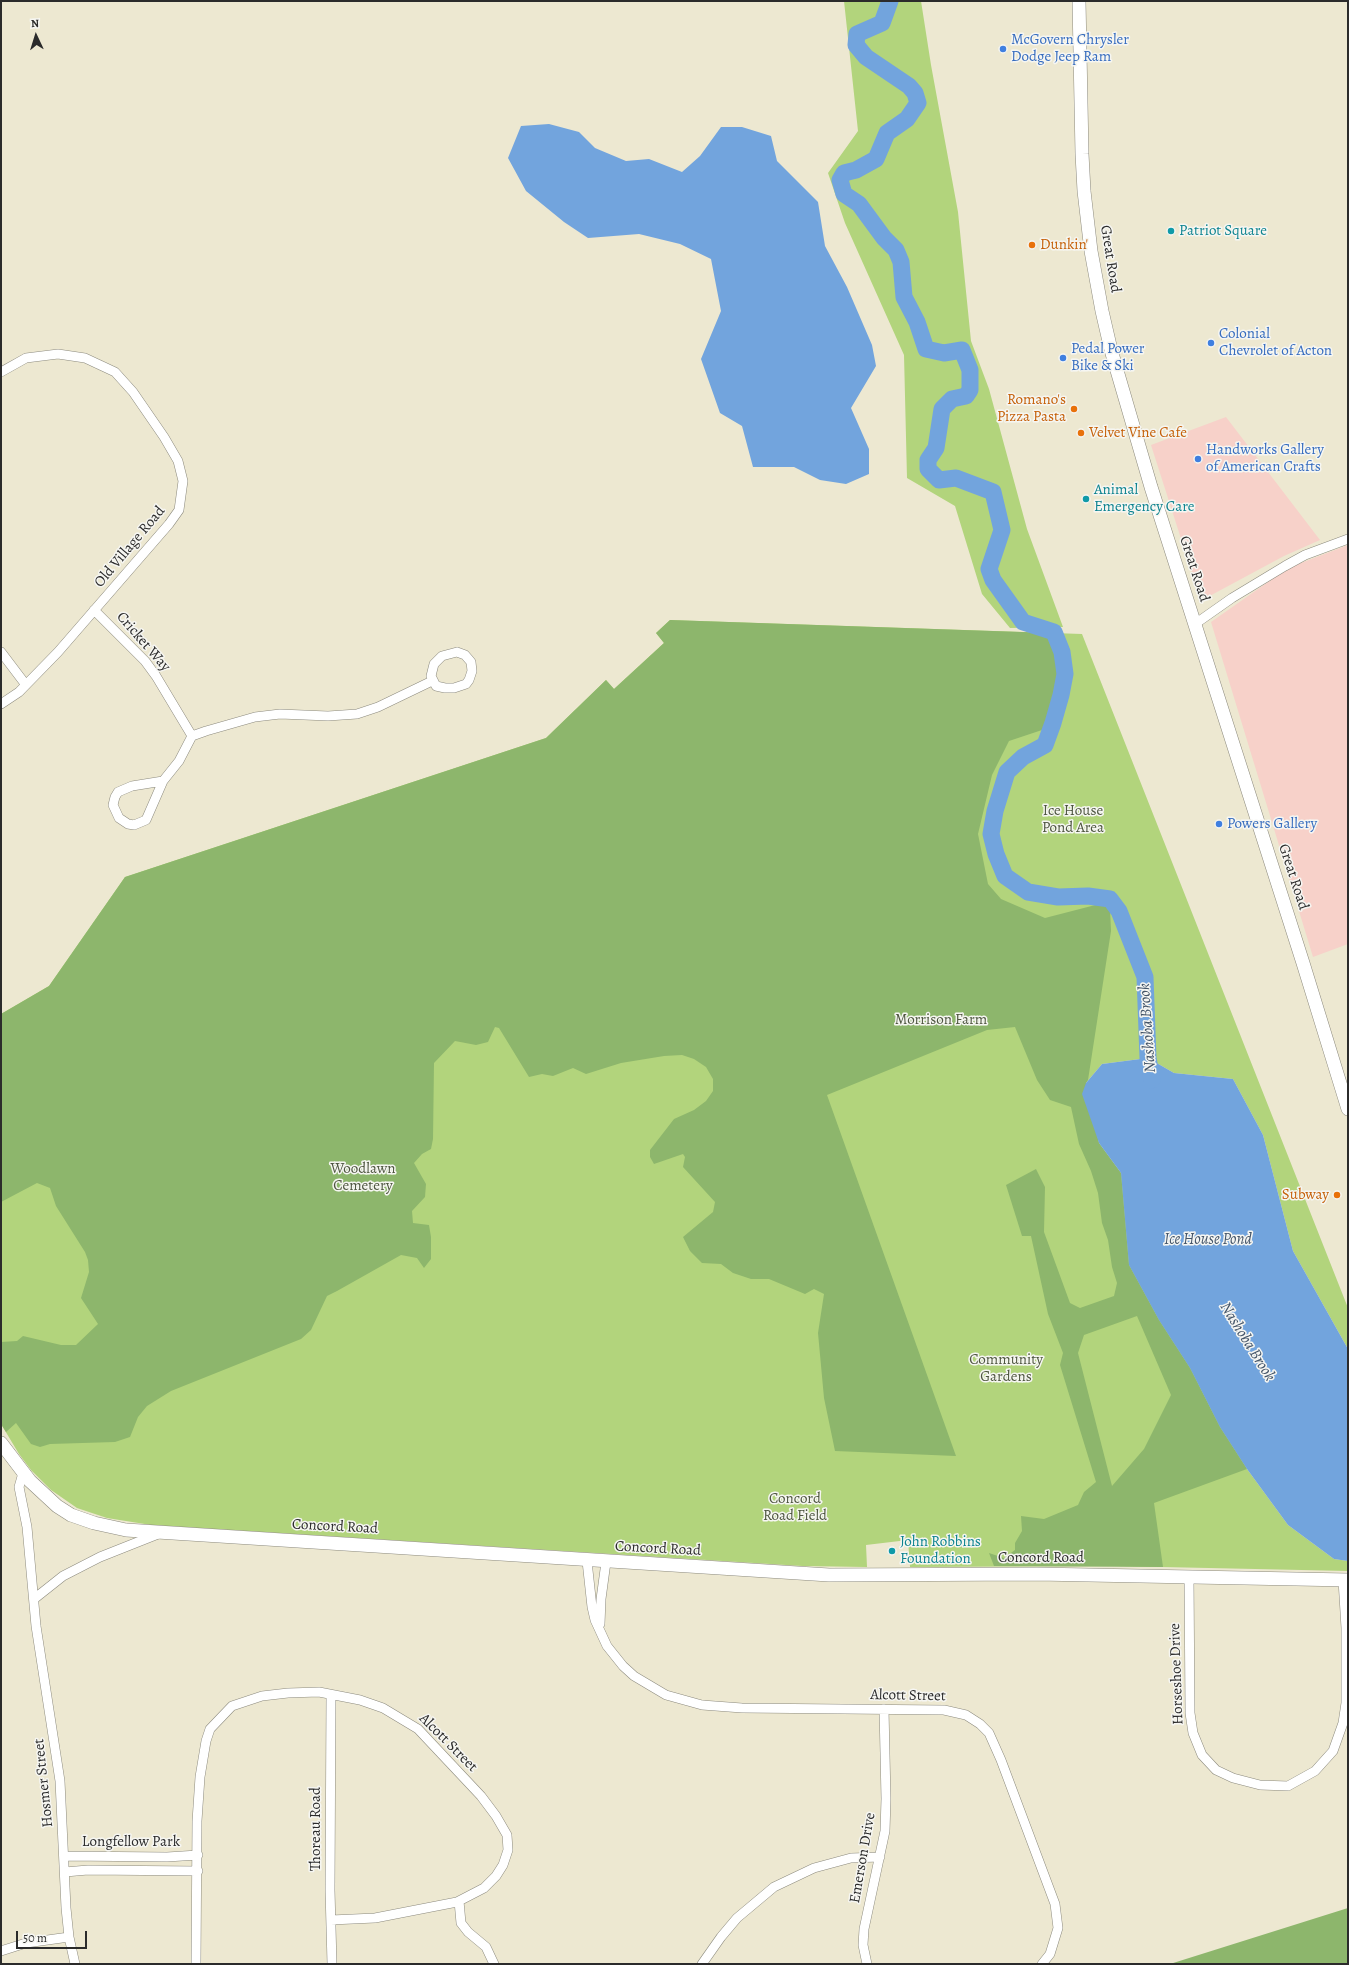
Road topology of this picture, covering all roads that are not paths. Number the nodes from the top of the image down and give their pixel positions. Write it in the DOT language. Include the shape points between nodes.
graph roads {
  1 [pos="1079,1"];
  2 [pos="1,372"];
  3 [pos="1348,539"];
  4 [pos="94,610"];
  5 [pos="1195,624"];
  6 [pos="1,652"];
  7 [pos="432,681"];
  8 [pos="26,685"];
  9 [pos="1,704"];
  10 [pos="192,736"];
  11 [pos="163,781"];
  12 [pos="1348,1109"];
  13 [pos="1,1442"];
  14 [pos="22,1473"];
  15 [pos="162,1533"];
  16 [pos="586,1560"];
  17 [pos="606,1562"];
  18 [pos="1189,1576"];
  19 [pos="1346,1580"];
  20 [pos="34,1599"];
  21 [pos="601,1633"];
  22 [pos="331,1695"];
  23 [pos="884,1709"];
  24 [pos="198,1855"];
  25 [pos="65,1856"];
  26 [pos="880,1857"];
  27 [pos="198,1871"];
  28 [pos="65,1872"];
  29 [pos="459,1901"];
  30 [pos="331,1920"];
  31 [pos="69,1937"];
  32 [pos="1,1951"];
  33 [pos="75,1964"];
  34 [pos="196,1964"];
  35 [pos="332,1964"];
  36 [pos="494,1964"];
  37 [pos="702,1964"];
  38 [pos="867,1964"];
  39 [pos="1042,1964"];
  1 -- 5 [label="street, Great Road" via="1084,190 1091,251 1102,311 1120,387"];
  2 -- 4 [label="street, Old Village Road" via="26,358 58,354 85,358 115,372 133,392 178,461 182,481 179,510 143,556"];
  3 -- 5 [label="street" via="1305,555 1285,566"];
  4 -- 8 [label="street, Old Village Road"];
  4 -- 10 [label="street, Cricket Way" via="145,661"];
  5 -- 12 [label="street, Great Road"];
  6 -- 8 [label="street"];
  7 -- 7 [label="street" via="432,668 442,656 457,652 465,655 471,662 472,675 466,684 445,688 436,686"];
  7 -- 10 [label="street" via="357,714 254,716"];
  8 -- 9 [label="street, Old Village Road"];
  10 -- 11 [label="street" via="179,761"];
  11 -- 11 [label="street" via="132,786 118,792 113,805 119,818 134,825 143,822"];
  13 -- 14 [label="street, Concord Road"];
  14 -- 15 [label="street, Concord Road" via="51,1502 76,1517 108,1527"];
  14 -- 20 [label="street, Hosmer Street" via="19,1486 27,1527"];
  15 -- 16 [label="street, Concord Road"];
  15 -- 20 [label="street" via="100,1557 63,1576"];
  16 -- 17 [label="street, Concord Road"];
  16 -- 21 [label="street, Alcott Street" via="590,1598"];
  17 -- 18 [label="street, Concord Road" via="830,1575"];
  17 -- 21 [label="street, Alcott Street" via="600,1607"];
  18 -- 19 [label="street, Concord Road"];
  18 -- 19 [label="street, Horseshoe Drive" via="1190,1713 1193,1733 1202,1755 1216,1770 1233,1778 1260,1785 1288,1786 1315,1772 1332,1751 1343,1724 1346,1703"];
  20 -- 25 [label="street, Hosmer Street" via="60,1781"];
  21 -- 23 [label="street, Alcott Street" via="614,1656 634,1676 677,1700 742,1708"];
  22 -- 24 [label="street, Alcott Street" via="320,1692 262,1696 232,1706 210,1729 200,1776"];
  22 -- 29 [label="street, Alcott Street" via="360,1700 383,1708 418,1729 481,1796 496,1816 507,1835 508,1850 504,1865 484,1888"];
  22 -- 30 [label="street, Thoreau Road"];
  23 -- 26 [label="street, Emerson Drive" via="886,1799 885,1831"];
  23 -- 39 [label="street, Alcott Street" via="953,1711 971,1717 989,1733 1056,1904 1058,1928 1050,1954"];
  24 -- 25 [label="street, Longfellow Park"];
  24 -- 27 [label="street, Alcott Street"];
  25 -- 28 [label="street, Hosmer Street"];
  26 -- 37 [label="street" via="851,1858 814,1868 774,1887 738,1918"];
  26 -- 38 [label="street, Emerson Drive" via="864,1929"];
  27 -- 28 [label="street, Longfellow Park"];
  27 -- 34 [label="street, Alcott Street"];
  28 -- 31 [label="street, Hosmer Street"];
  29 -- 30 [label="street, Alcott Street" via="375,1918"];
  29 -- 36 [label="street" via="461,1923 486,1947"];
  30 -- 35 [label="street, Thoreau Road"];
  31 -- 32 [label="street" via="26,1943"];
  31 -- 33 [label="street, Hosmer Street"];
}
